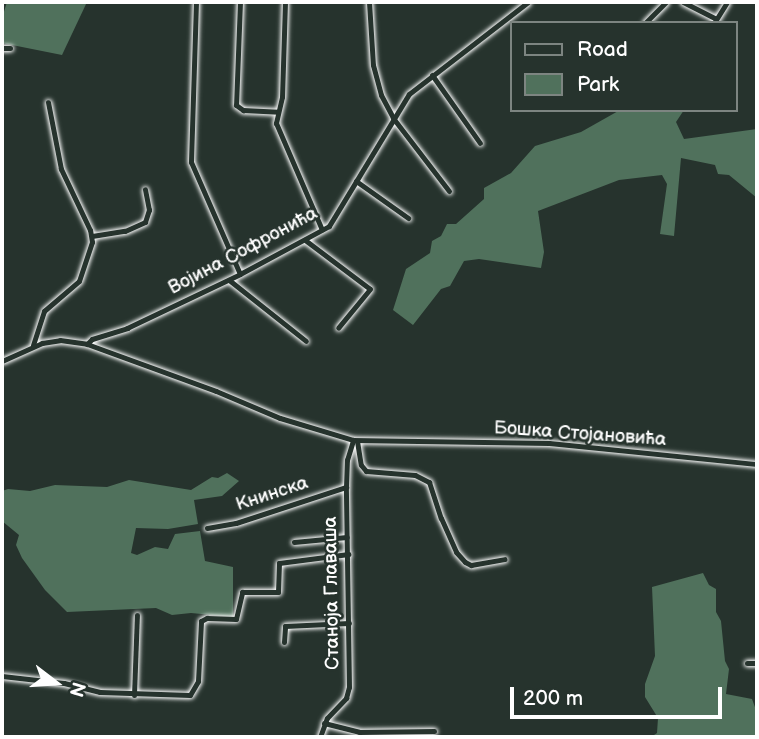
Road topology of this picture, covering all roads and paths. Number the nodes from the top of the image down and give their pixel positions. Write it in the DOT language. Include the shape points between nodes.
graph roads {
  1 [pos="196,2"];
  2 [pos="240,2"];
  3 [pos="285,2"];
  4 [pos="369,2"];
  5 [pos="528,2"];
  6 [pos="666,2"];
  7 [pos="683,2"];
  8 [pos="727,2"];
  9 [pos="647,21"];
  10 [pos="715,21"];
  11 [pos="2,48"];
  12 [pos="9,48"];
  13 [pos="432,75"];
  14 [pos="48,102"];
  15 [pos="278,112"];
  16 [pos="393,118"];
  17 [pos="480,143"];
  18 [pos="356,181"];
  19 [pos="145,189"];
  20 [pos="449,191"];
  21 [pos="408,218"];
  22 [pos="321,230"];
  23 [pos="92,236"];
  24 [pos="305,240"];
  25 [pos="240,274"];
  26 [pos="229,280"];
  27 [pos="338,328"];
  28 [pos="306,341"];
  29 [pos="87,344"];
  30 [pos="33,345"];
  31 [pos="2,361"];
  32 [pos="355,441"];
  33 [pos="757,464"];
  34 [pos="346,487"];
  35 [pos="207,528"];
  36 [pos="347,537"];
  37 [pos="294,542"];
  38 [pos="348,554"];
  39 [pos="503,559"];
  40 [pos="137,615"];
  41 [pos="349,623"];
  42 [pos="285,642"];
  43 [pos="747,663"];
  44 [pos="757,663"];
  45 [pos="2,676"];
  46 [pos="134,695"];
  47 [pos="324,723"];
  48 [pos="434,731"];
  49 [pos="381,735"];
  50 [pos="320,737"];
  1 -- 25 [label="street" via="191,162"];
  2 -- 15 [label="street" via="236,105 243,110"];
  3 -- 15 [label="street"];
  4 -- 16 [label="street" via="373,65"];
  5 -- 13 [label="street, Војина Софронића"];
  6 -- 9 [label="street"];
  7 -- 10 [label="street"];
  8 -- 10 [label="street"];
  11 -- 12 [label="street"];
  13 -- 16 [label="street, Војина Софронића"];
  13 -- 17 [label="street"];
  14 -- 23 [label="street" via="61,169"];
  15 -- 22 [label="street" via="279,134"];
  16 -- 18 [label="street, Војина Софронића"];
  16 -- 20 [label="street"];
  18 -- 21 [label="street"];
  18 -- 22 [label="street, Војина Софронића" via="333,220"];
  19 -- 23 [label="street" via="149,210 145,222 125,231"];
  22 -- 24 [label="street, Војина Софронића"];
  23 -- 30 [label="street" via="79,281 44,311"];
  24 -- 25 [label="street, Војина Софронића"];
  24 -- 27 [label="street" via="370,289"];
  25 -- 26 [label="street, Војина Софронића"];
  26 -- 28 [label="street"];
  26 -- 29 [label="street, Војина Софронића"];
  29 -- 30 [label="street, Бошка Стојановића" via="60,340"];
  29 -- 32 [label="street, Бошка Стојановића" via="279,418"];
  30 -- 31 [label="street, Бошка Стојановића"];
  32 -- 33 [label="street, Бошка Стојановића" via="549,443"];
  32 -- 34 [label="street, Станоја Главаша" via="348,456"];
  32 -- 39 [label="street" via="366,471 415,475 429,482 446,529 465,562"];
  34 -- 35 [label="street, Книнска"];
  34 -- 36 [label="street, Станоја Главаша"];
  36 -- 37 [label="street"];
  36 -- 38 [label="street, Станоја Главаша"];
  38 -- 41 [label="street, Станоја Главаша"];
  38 -- 46 [label="street" via="279,563 278,592 242,592 236,620 201,621 194,693"];
  40 -- 46 [label="street"];
  41 -- 42 [label="street" via="285,626"];
  41 -- 47 [label="street, Станоја Главаша" via="348,693"];
  43 -- 44 [label="street"];
  45 -- 46 [label="street"];
  47 -- 49 [label="street"];
  47 -- 50 [label="street, Станоја Главаша"];
  48 -- 49 [label="street"];
}
